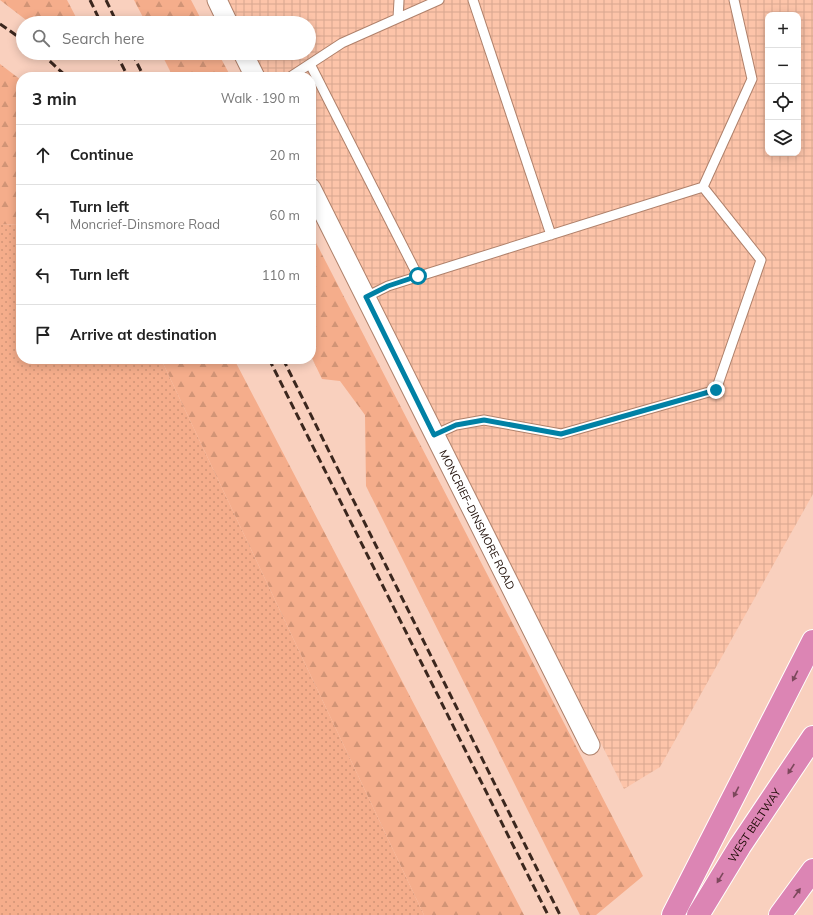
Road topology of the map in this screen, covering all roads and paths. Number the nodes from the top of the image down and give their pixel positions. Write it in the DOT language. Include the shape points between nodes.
graph roads {
  1 [pos="217,0"];
  2 [pos="399,0"];
  3 [pos="439,0"];
  4 [pos="473,0"];
  5 [pos="734,0"];
  6 [pos="225,16"];
  7 [pos="398,18"];
  8 [pos="246,60"];
  9 [pos="310,64"];
  10 [pos="252,72"];
  11 [pos="298,72"];
  12 [pos="314,72"];
  13 [pos="316,76"];
  14 [pos="703,187"];
  15 [pos="316,198"];
  16 [pos="551,235"];
  17 [pos="418,276"];
  18 [pos="366,297"];
  19 [pos="434,435"];
  20 [pos="813,641"];
  21 [pos="813,737"];
  22 [pos="590,745"];
  23 [pos="813,870"];
  24 [pos="673,915"];
  25 [pos="698,915"];
  26 [pos="780,915"];
  1 -- 6 [label="street"];
  2 -- 7 [label="lane"];
  3 -- 7 [label="lane"];
  4 -- 16 [label="lane"];
  5 -- 14 [label="lane" via="752,80"];
  7 -- 9 [label="lane" via="342,43"];
  8 -- 10 [label="street"];
  9 -- 11 [label="lane"];
  9 -- 12 [label="lane"];
  13 -- 17 [label="lane"];
  14 -- 16 [label="lane"];
  14 -- 19 [label="lane" via="761,260 716,390 561,434 484,420 456,425"];
  15 -- 18 [label="street, MONCRIEF-DINSMORE ROAD"];
  16 -- 17 [label="lane"];
  17 -- 18 [label="lane"];
  18 -- 19 [label="street, MONCRIEF-DINSMORE ROAD"];
  19 -- 22 [label="street, MONCRIEF-DINSMORE ROAD"];
  20 -- 24 [label="highway, one-way"];
  21 -- 25 [label="highway, WEST BELTWAY, one-way" via="740,846"];
  26 -- 23 [label="highway, one-way"];
}
